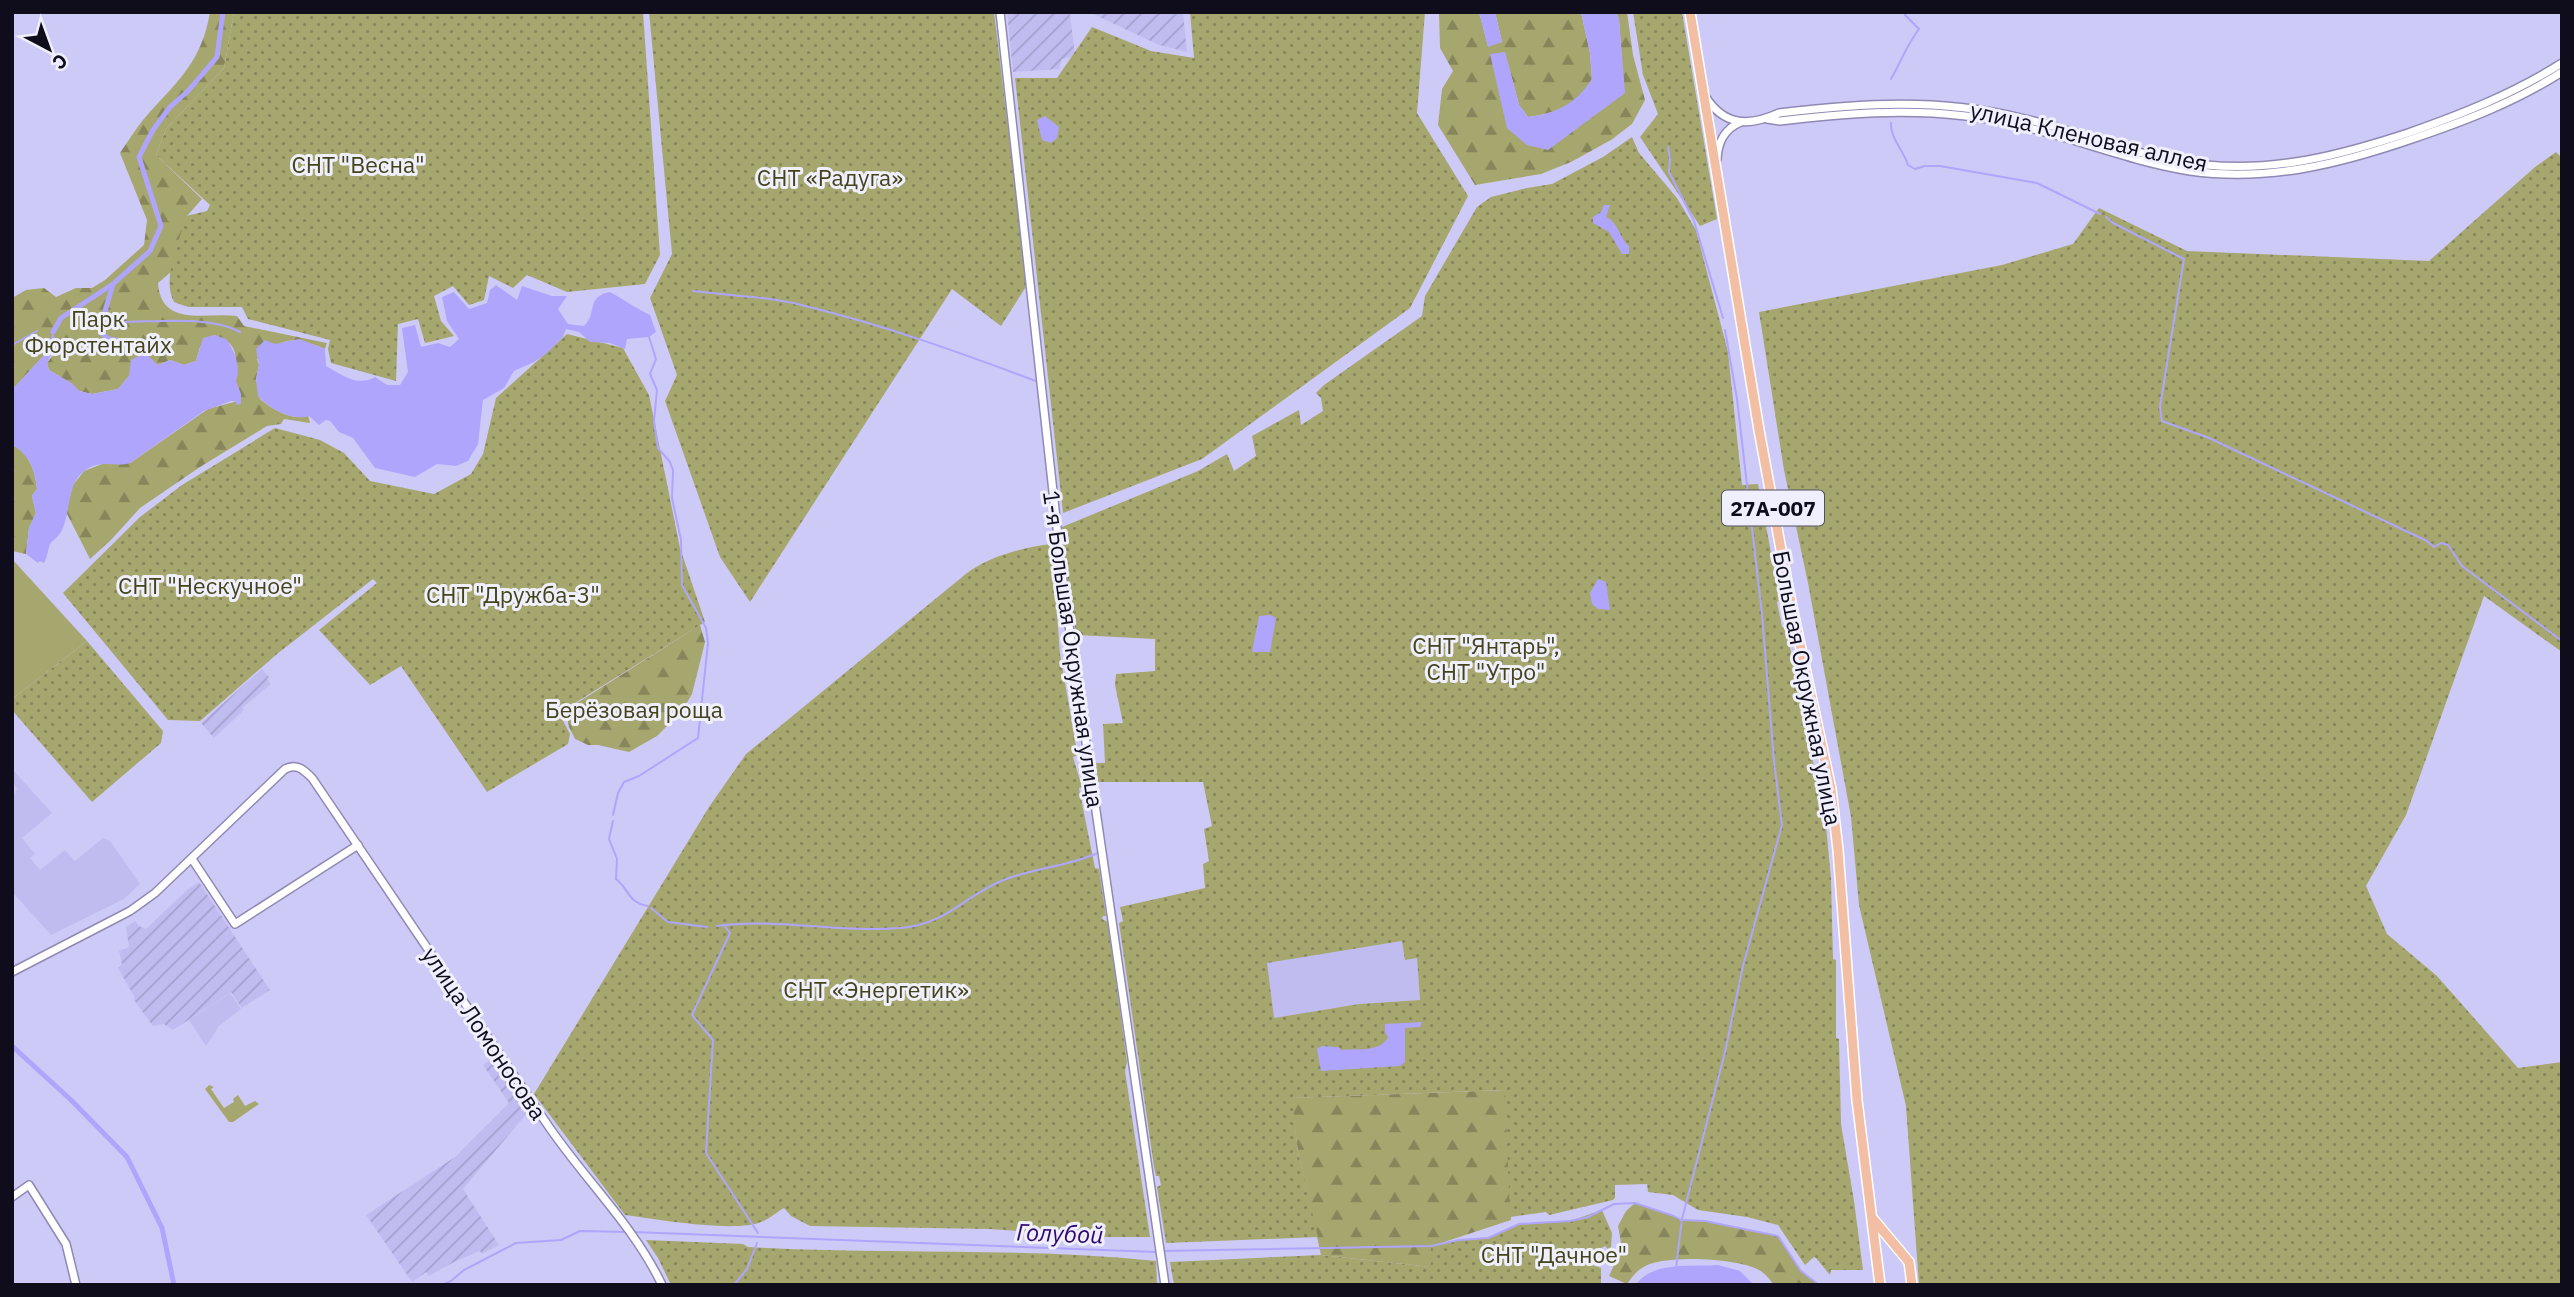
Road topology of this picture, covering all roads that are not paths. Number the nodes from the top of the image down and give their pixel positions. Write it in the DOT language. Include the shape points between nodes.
graph roads {
  1 [pos="1000,12"];
  2 [pos="1690,12"];
  3 [pos="2562,63"];
  4 [pos="2562,72"];
  5 [pos="1704,96"];
  6 [pos="1767,119"];
  7 [pos="1742,122"];
  8 [pos="1716,163"];
  9 [pos="358,845"];
  10 [pos="192,859"];
  11 [pos="12,972"];
  12 [pos="12,1197"];
  13 [pos="1872,1219"];
  14 [pos="76,1285"];
  15 [pos="662,1285"];
  16 [pos="1165,1285"];
  17 [pos="1880,1285"];
  18 [pos="1912,1285"];
  1 -- 16 [label="street, 1-я Большая Окружная улица" via="1064,591"];
  2 -- 5 [label="highway, Большая Окружная улица / 27А-007"];
  3 -- 6 [label="street, улица Кленовая аллея" via="2503,96 2442,121 2346,152 2273,166 2190,163 2023,118 1952,106 1852,105 1779,113"];
  4 -- 6 [label="street, улица Кленовая аллея" via="2487,111 2396,145 2322,166 2257,174 2168,167 2021,125 1951,113 1881,111"];
  5 -- 7 [label="street" via="1721,116"];
  5 -- 8 [label="highway, Большая Окружная улица / 27А-007"];
  6 -- 7 [label="street, улица Кленовая аллея"];
  7 -- 8 [label="street" via="1722,136"];
  8 -- 13 [label="highway, Большая Окружная улица / 27А-007" via="1761,444 1831,789 1856,1090"];
  9 -- 10 [label="street" via="235,924"];
  9 -- 10 [label="street, улица Ломоносова" via="312,778 294,766 285,769"];
  9 -- 15 [label="street, улица Ломоносова" via="556,1137 625,1223"];
  10 -- 11 [label="street" via="130,911"];
  12 -- 14 [label="street" via="29,1185 66,1244"];
  13 -- 17 [label="highway, Большая Окружная улица / 27А-007"];
  13 -- 18 [label="highway" via="1909,1262"];
}
